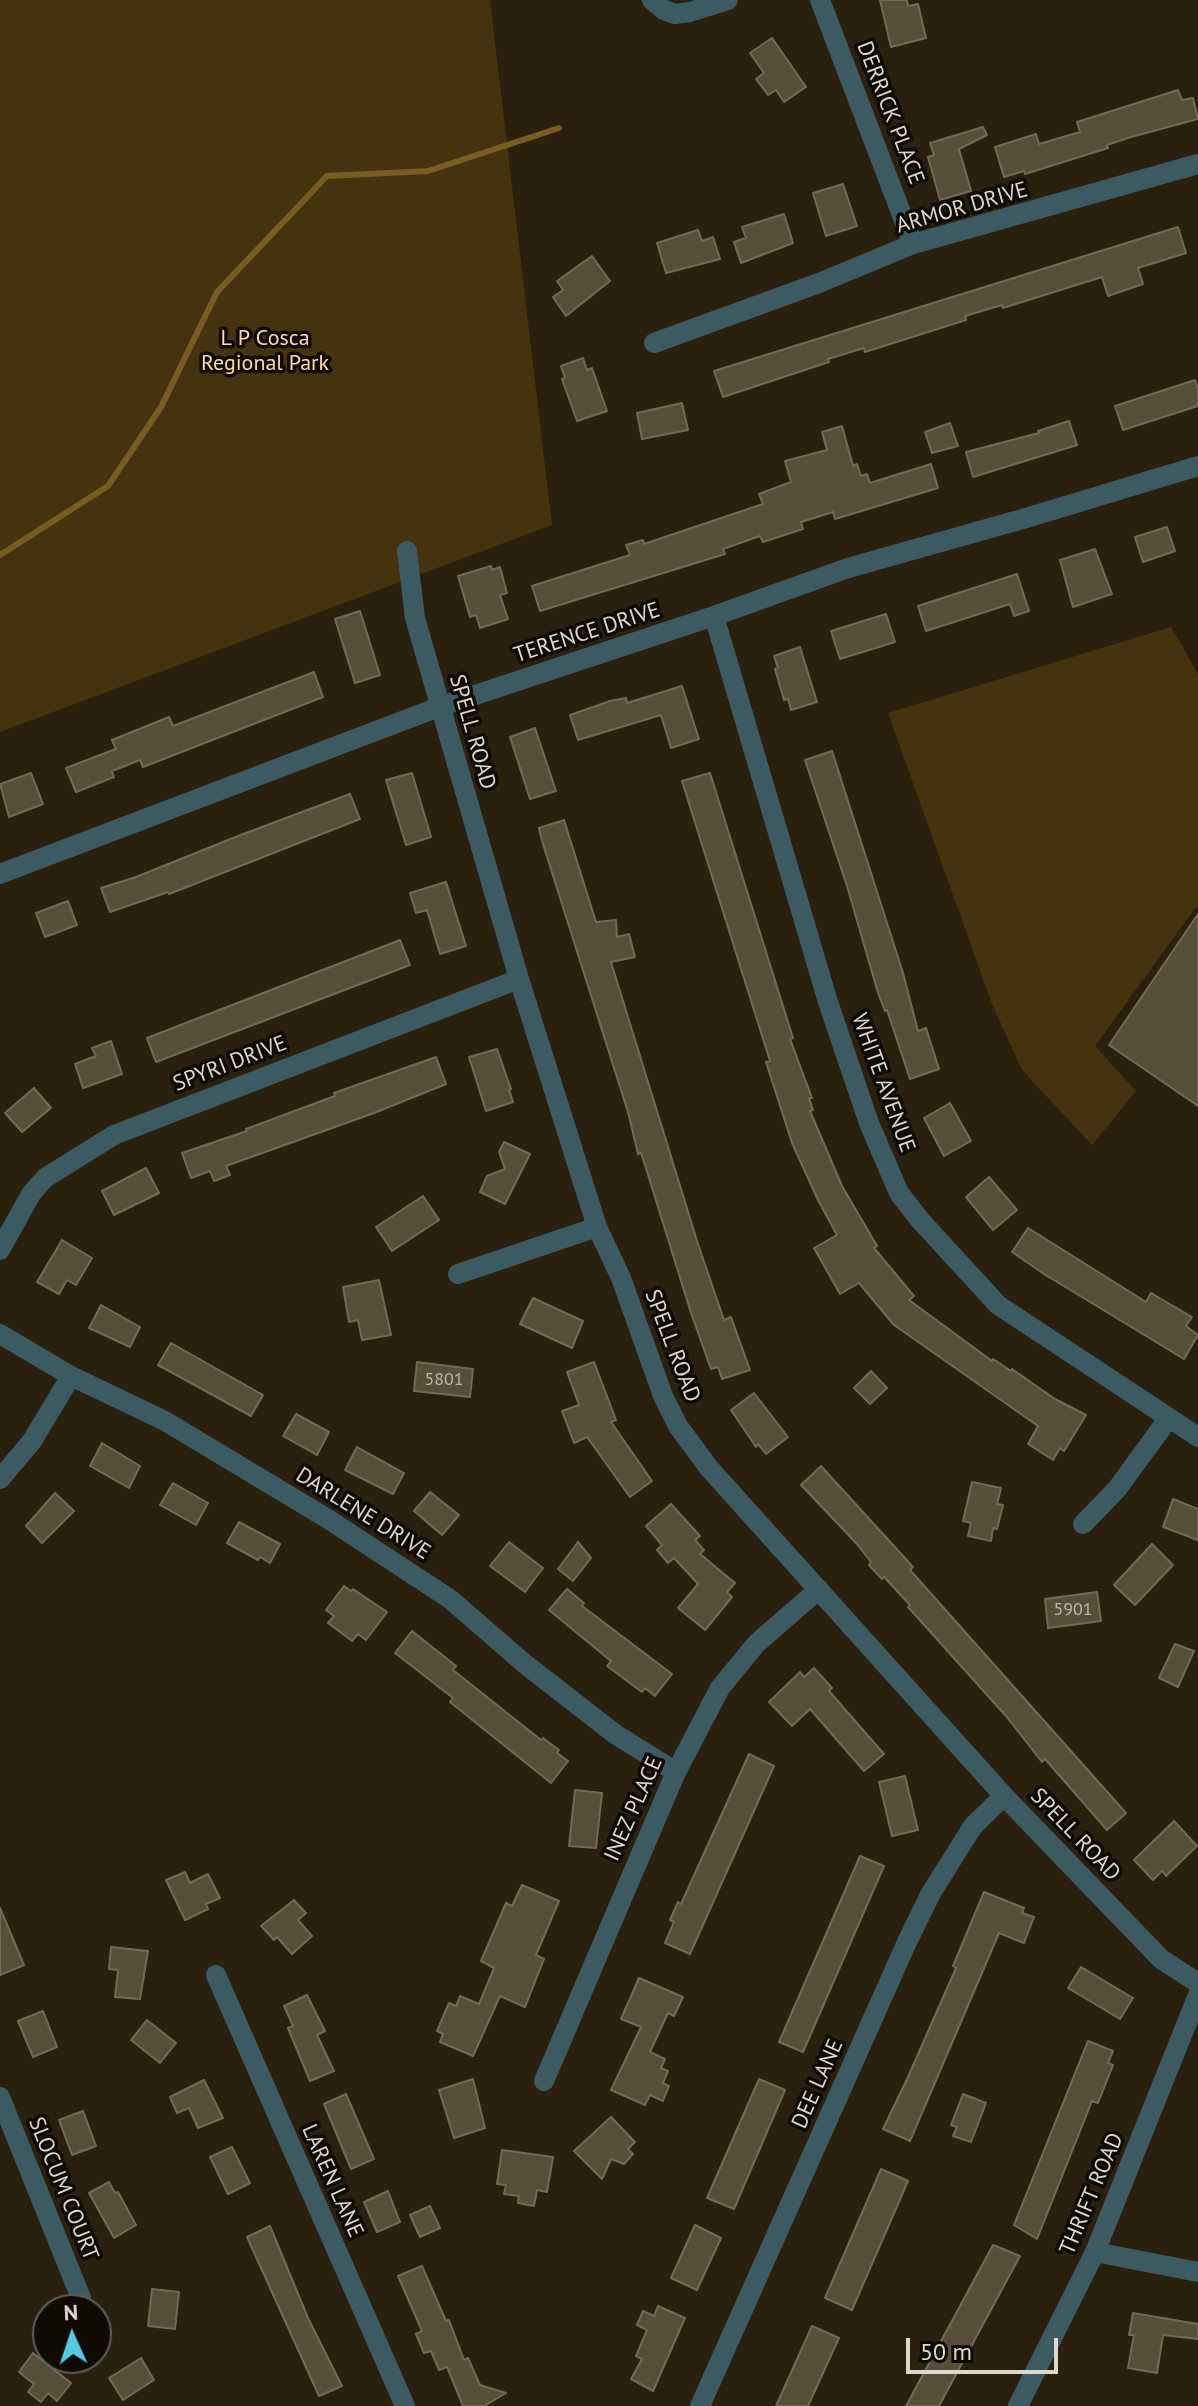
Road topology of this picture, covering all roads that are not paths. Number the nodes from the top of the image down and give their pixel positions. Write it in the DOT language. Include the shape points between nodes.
graph roads {
  1 [pos="652,0"];
  2 [pos="728,0"];
  3 [pos="820,0"];
  4 [pos="1198,164"];
  5 [pos="913,244"];
  6 [pos="654,343"];
  7 [pos="1198,466"];
  8 [pos="407,551"];
  9 [pos="714,616"];
  10 [pos="439,707"];
  11 [pos="0,874"];
  12 [pos="519,979"];
  13 [pos="597,1227"];
  14 [pos="0,1250"];
  15 [pos="458,1274"];
  16 [pos="0,1334"];
  17 [pos="71,1376"];
  18 [pos="1168,1419"];
  19 [pos="1198,1437"];
  20 [pos="0,1479"];
  21 [pos="1083,1524"];
  22 [pos="819,1589"];
  23 [pos="676,1772"];
  24 [pos="1004,1796"];
  25 [pos="216,1975"];
  26 [pos="1198,1983"];
  27 [pos="1198,1995"];
  28 [pos="544,2081"];
  29 [pos="0,2097"];
  30 [pos="1095,2252"];
  31 [pos="1198,2272"];
  32 [pos="79,2294"];
  33 [pos="405,2406"];
  34 [pos="700,2406"];
  35 [pos="1018,2406"];
  1 -- 2 [label="street" via="675,14"];
  3 -- 5 [label="street, DERRICK PLACE"];
  4 -- 5 [label="street, ARMOR DRIVE"];
  5 -- 6 [label="street, ARMOR DRIVE"];
  7 -- 9 [label="street, TERENCE DRIVE" via="848,568"];
  8 -- 10 [label="street, SPELL ROAD" via="415,618"];
  9 -- 10 [label="street, TERENCE DRIVE"];
  9 -- 18 [label="street, WHITE AVENUE" via="828,1002 899,1193 998,1305"];
  10 -- 11 [label="street, TERENCE DRIVE"];
  10 -- 12 [label="street, SPELL ROAD"];
  12 -- 13 [label="street, SPELL ROAD"];
  12 -- 14 [label="street, SPYRI DRIVE" via="114,1135 45,1178"];
  13 -- 15 [label="street"];
  13 -- 22 [label="street, SPELL ROAD" via="678,1426 709,1468"];
  16 -- 17 [label="street, DARLENE DRIVE"];
  17 -- 20 [label="street" via="32,1441"];
  17 -- 23 [label="street, DARLENE DRIVE" via="165,1421 378,1551 450,1599 615,1734"];
  18 -- 19 [label="street, WHITE AVENUE"];
  18 -- 21 [label="street" via="1117,1489"];
  22 -- 23 [label="street, INEZ PLACE" via="734,1668"];
  22 -- 24 [label="street, SPELL ROAD"];
  23 -- 28 [label="street, INEZ PLACE"];
  24 -- 26 [label="street, SPELL ROAD" via="1161,1959"];
  24 -- 34 [label="street, DEE LANE" via="958,1847 919,1917"];
  25 -- 33 [label="street, LAREN LANE"];
  27 -- 30 [label="street, THRIFT ROAD"];
  29 -- 32 [label="street, SLOCUM COURT"];
  30 -- 31 [label="street"];
  30 -- 35 [label="street, THRIFT ROAD"];
}
